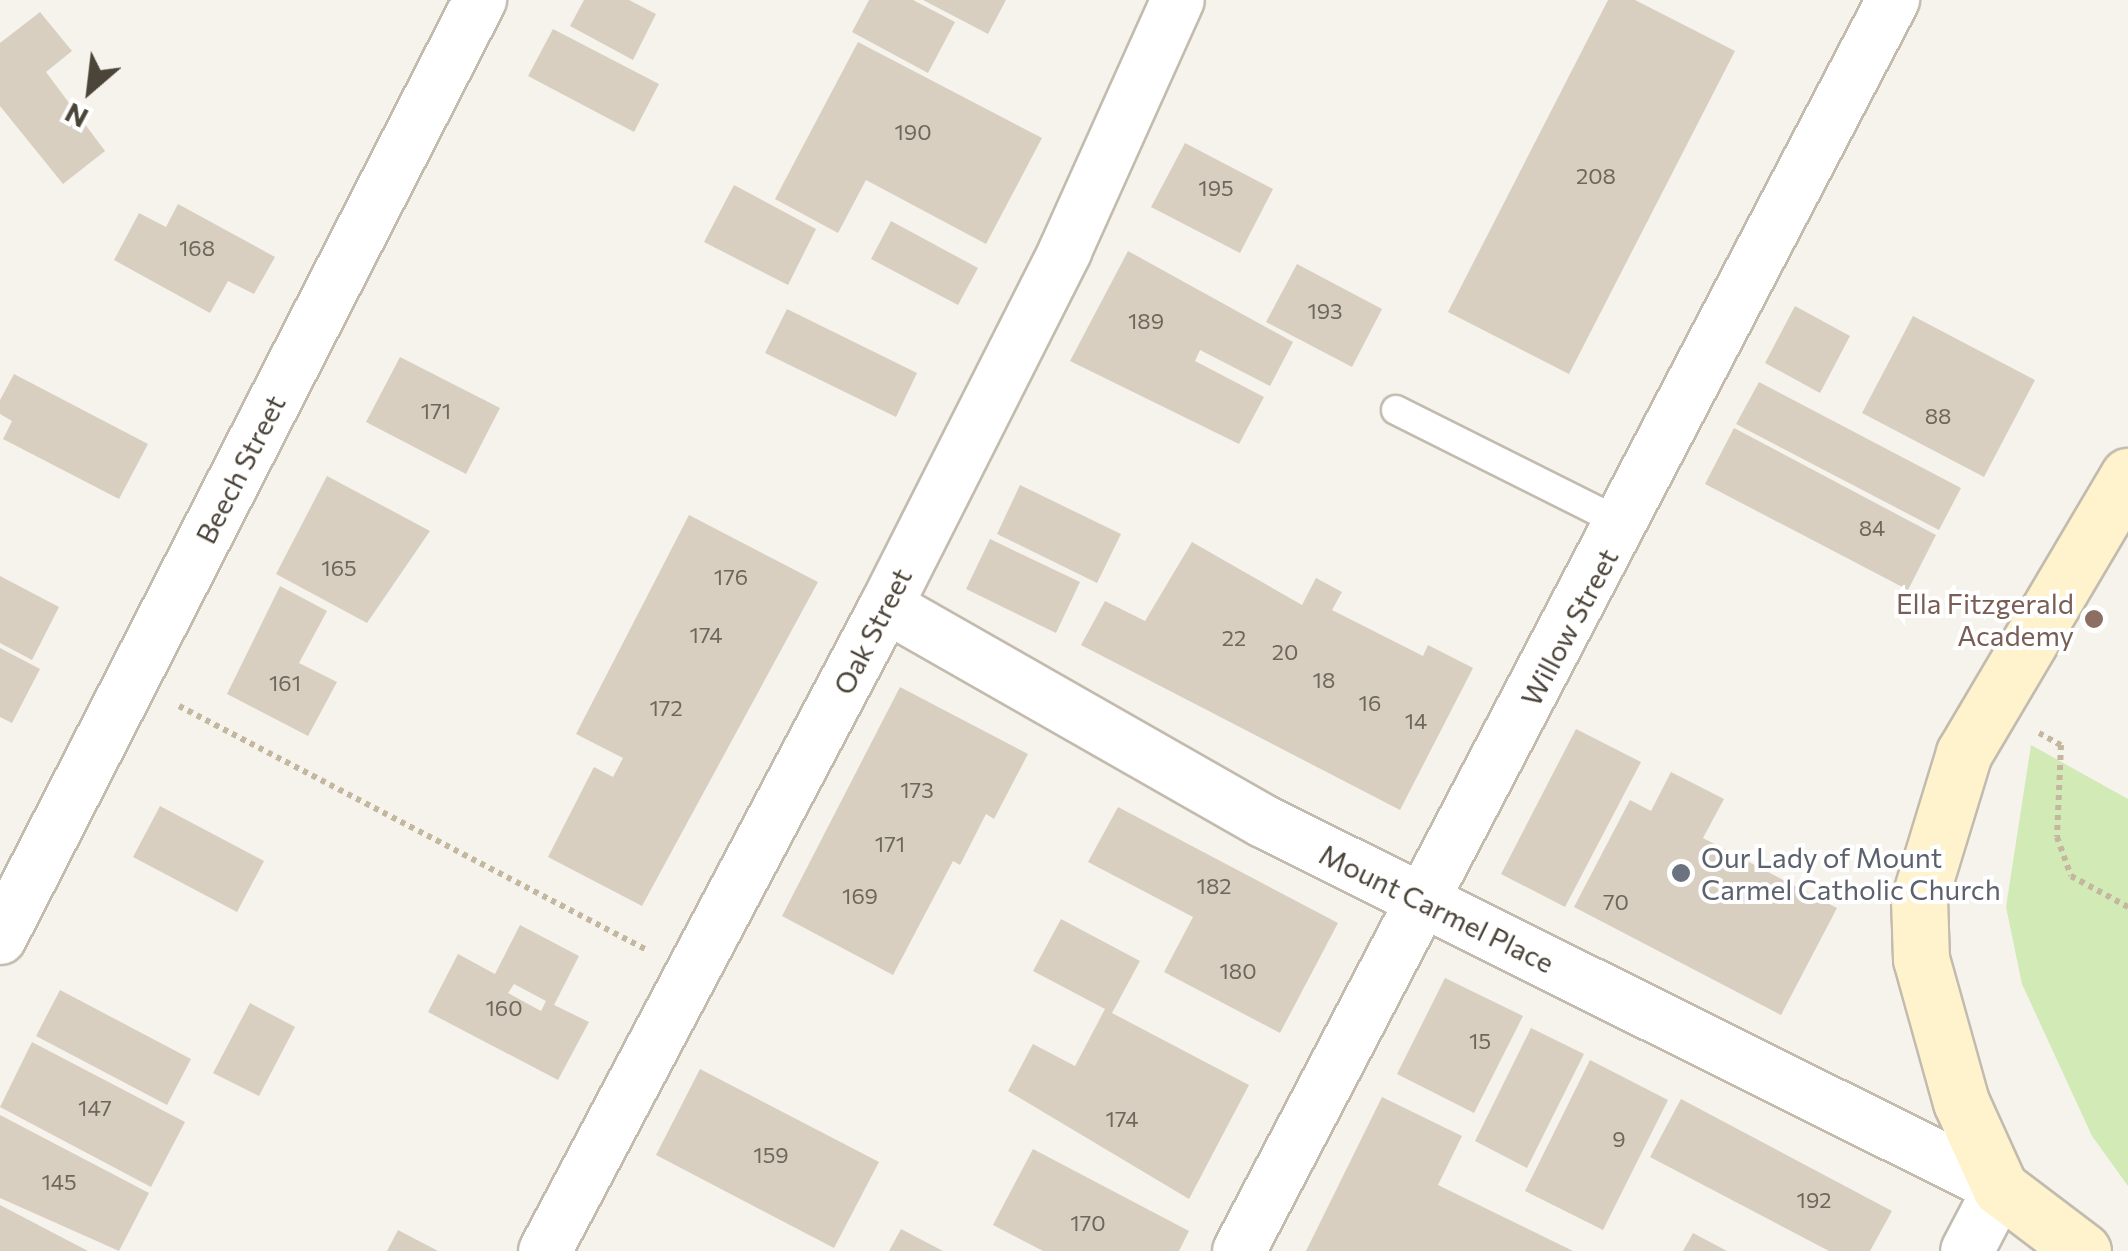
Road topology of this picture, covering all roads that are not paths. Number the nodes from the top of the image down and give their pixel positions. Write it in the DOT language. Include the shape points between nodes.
graph roads {
  1 [pos="480,0"];
  2 [pos="1178,0"];
  3 [pos="1894,0"];
  4 [pos="1396,410"];
  5 [pos="2128,476"];
  6 [pos="1624,524"];
  7 [pos="886,606"];
  8 [pos="1423,902"];
  9 [pos="3,925"];
  10 [pos="2000,1188"];
  11 [pos="546,1251"];
  12 [pos="1240,1251"];
  13 [pos="1966,1251"];
  14 [pos="2083,1251"];
  1 -- 9 [label="street, Beech Street"];
  2 -- 7 [label="street, Oak Street" via="1065,252"];
  3 -- 6 [label="street, Willow Street"];
  4 -- 6 [label="lane"];
  5 -- 10 [label="street" via="1992,706 1932,834 1919,900 1921,960 1956,1084"];
  6 -- 8 [label="street, Willow Street"];
  7 -- 8 [label="street, Mount Carmel Place"];
  7 -- 11 [label="street, Oak Street"];
  8 -- 10 [label="street, Mount Carmel Place"];
  8 -- 12 [label="street, Willow Street"];
  10 -- 13 [label="street"];
  10 -- 14 [label="street"];
}
